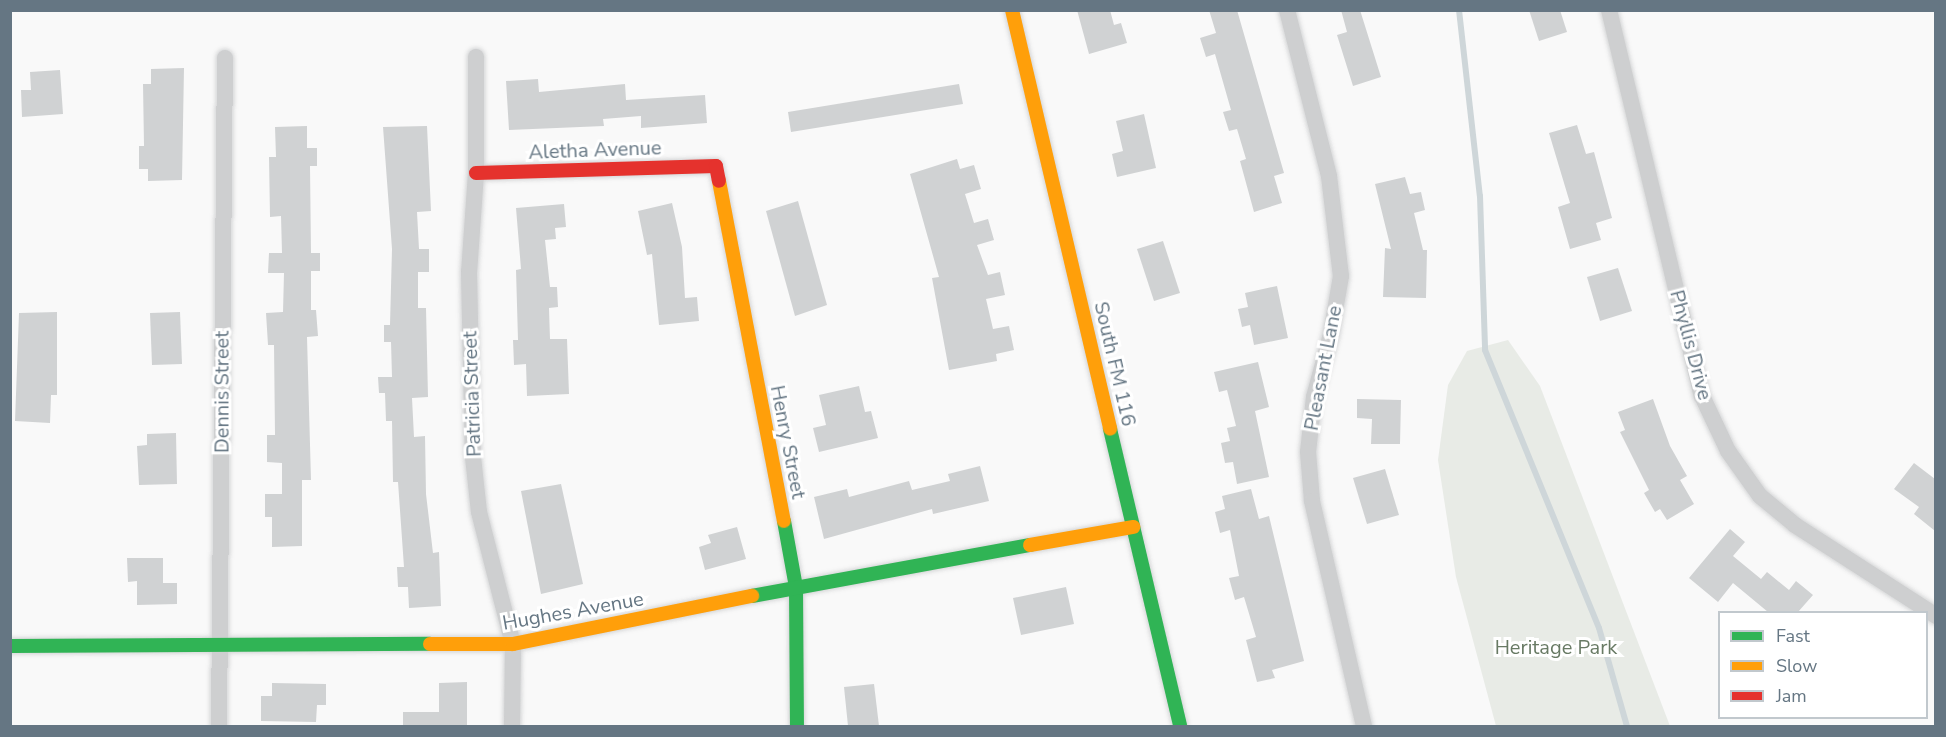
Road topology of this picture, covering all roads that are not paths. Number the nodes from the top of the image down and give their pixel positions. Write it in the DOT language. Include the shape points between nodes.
graph roads {
  1 [pos="1012,10"];
  2 [pos="1287,10"];
  3 [pos="1609,10"];
  4 [pos="476,57"];
  5 [pos="225,58"];
  6 [pos="716,166"];
  7 [pos="476,173"];
  8 [pos="1133,527"];
  9 [pos="796,587"];
  10 [pos="1927,611"];
  11 [pos="513,644"];
  12 [pos="220,645"];
  13 [pos="10,646"];
  14 [pos="219,726"];
  15 [pos="512,726"];
  16 [pos="797,726"];
  17 [pos="1180,726"];
  18 [pos="1365,726"];
  1 -- 8 [label="street, South FM 116"];
  2 -- 18 [label="street, Pleasant Lane" via="1329,176 1341,276 1314,397 1308,452 1311,501"];
  3 -- 10 [label="street, Phyllis Drive" via="1701,396 1728,451 1760,495 1795,525"];
  4 -- 7 [label="street, Patricia Street"];
  5 -- 12 [label="street, Dennis Street"];
  6 -- 7 [label="street, Aletha Avenue"];
  6 -- 9 [label="street, Henry Street"];
  7 -- 11 [label="street, Patricia Street" via="469,272 473,457 479,512"];
  8 -- 9 [label="street, Hughes Avenue"];
  8 -- 17 [label="street, South FM 116"];
  9 -- 11 [label="street, Hughes Avenue"];
  9 -- 16 [label="street, Henry Street"];
  11 -- 12 [label="street, Hughes Avenue"];
  11 -- 15 [label="street, Patricia Street"];
  12 -- 13 [label="street, Hughes Avenue"];
  12 -- 14 [label="street, Dennis Street"];
}
